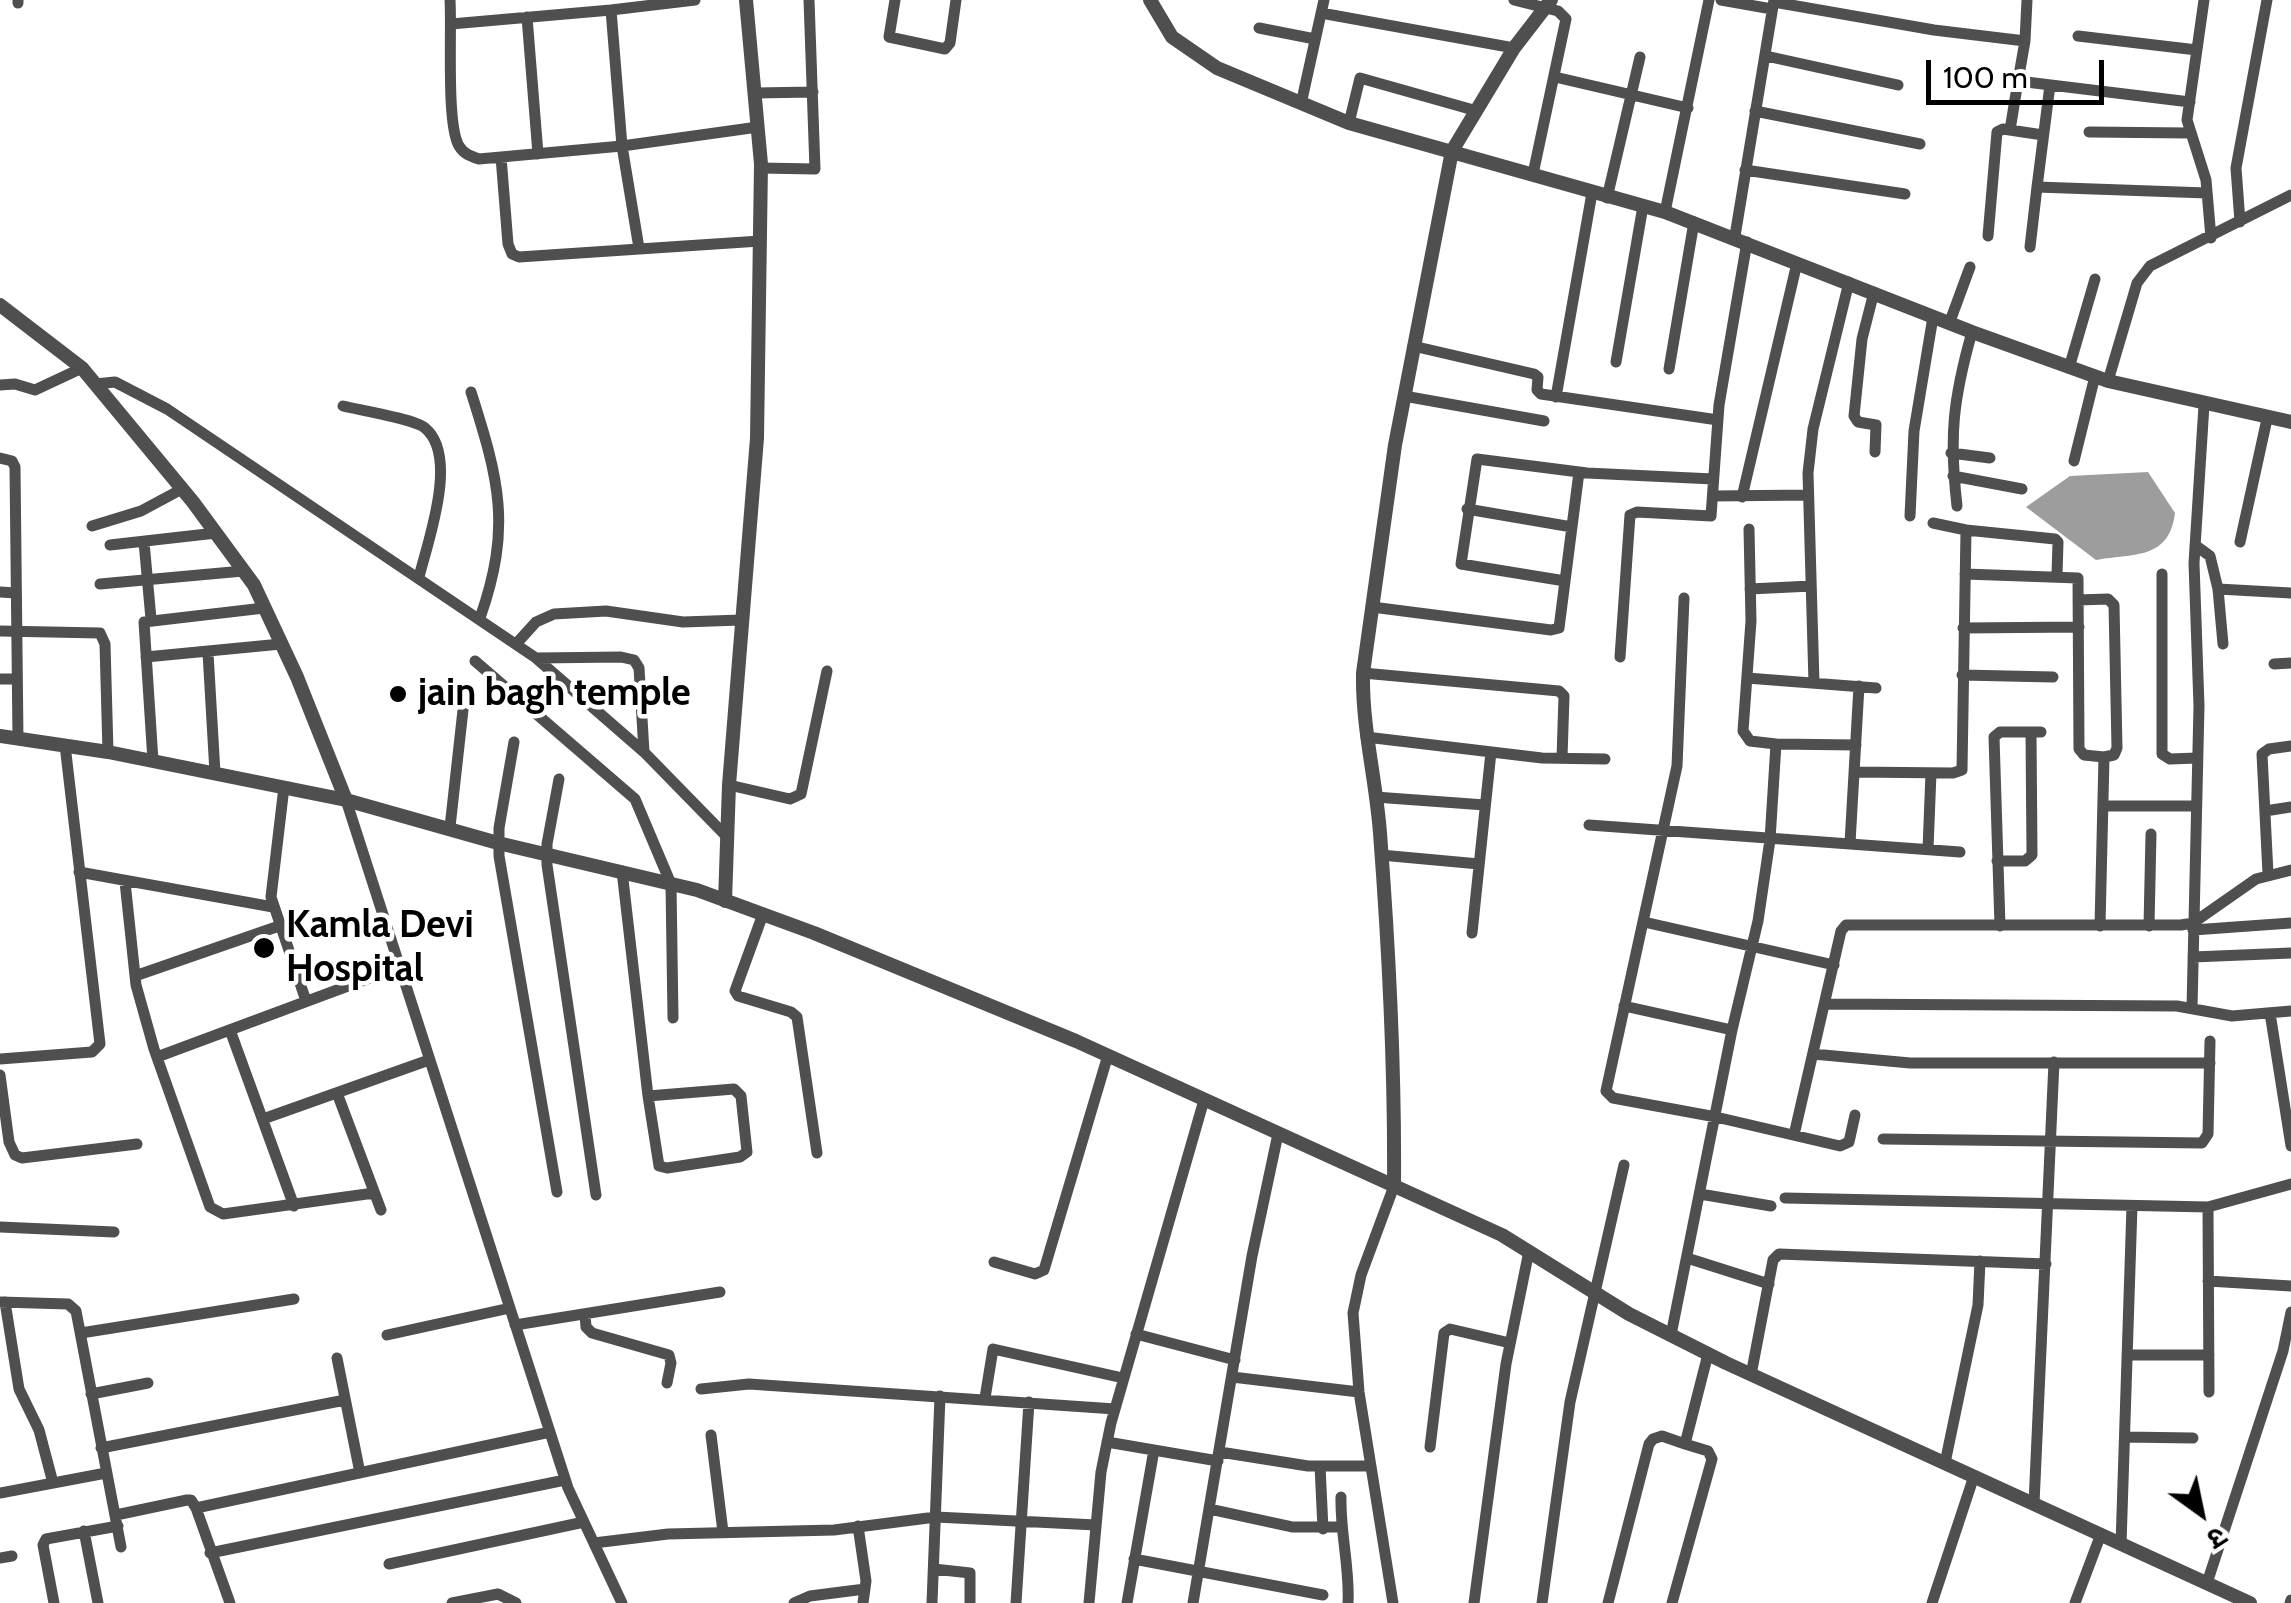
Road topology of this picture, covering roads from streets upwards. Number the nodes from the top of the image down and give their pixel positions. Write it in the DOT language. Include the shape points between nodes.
graph roads {
  1 [pos="450,0"];
  2 [pos="695,0"];
  3 [pos="746,0"];
  4 [pos="809,0"];
  5 [pos="896,0"];
  6 [pos="956,0"];
  7 [pos="1150,0"];
  8 [pos="1514,0"];
  9 [pos="1709,0"];
  10 [pos="1721,0"];
  11 [pos="2027,0"];
  12 [pos="2204,0"];
  13 [pos="2267,0"];
  14 [pos="1548,3"];
  15 [pos="1774,4"];
  16 [pos="1322,7"];
  17 [pos="612,10"];
  18 [pos="528,17"];
  19 [pos="451,24"];
  20 [pos="1259,28"];
  21 [pos="2078,36"];
  22 [pos="1315,39"];
  23 [pos="2025,42"];
  24 [pos="1514,48"];
  25 [pos="2197,50"];
  26 [pos="1766,56"];
  27 [pos="1640,57"];
  28 [pos="1556,77"];
  29 [pos="2018,82"];
  30 [pos="2050,84"];
  31 [pos="1898,85"];
  32 [pos="813,92"];
  33 [pos="755,93"];
  34 [pos="1631,97"];
  35 [pos="2190,102"];
  36 [pos="1300,104"];
  37 [pos="1688,108"];
  38 [pos="1476,110"];
  39 [pos="1755,111"];
  40 [pos="1349,123"];
  41 [pos="758,127"];
  42 [pos="2010,130"];
  43 [pos="2089,132"];
  44 [pos="2189,133"];
  45 [pos="2042,135"];
  46 [pos="1920,144"];
  47 [pos="622,146"];
  48 [pos="1452,151"];
  49 [pos="538,154"];
  50 [pos="501,158"];
  51 [pos="760,168"];
  52 [pos="1745,170"];
  53 [pos="1534,174"];
  54 [pos="2037,187"];
  55 [pos="2207,192"];
  56 [pos="1905,194"];
  57 [pos="1600,195"];
  58 [pos="2291,195"];
  59 [pos="1643,206"];
  60 [pos="1665,212"];
  61 [pos="1694,222"];
  62 [pos="2240,222"];
  63 [pos="1988,236"];
  64 [pos="2210,238"];
  65 [pos="1741,240"];
  66 [pos="760,241"];
  67 [pos="2030,247"];
  68 [pos="639,248"];
  69 [pos="1796,263"];
  70 [pos="1970,267"];
  71 [pos="2095,280"];
  72 [pos="1849,282"];
  73 [pos="1874,292"];
  74 [pos="0,305"];
  75 [pos="1933,317"];
  76 [pos="1949,324"];
  77 [pos="1972,332"];
  78 [pos="1413,346"];
  79 [pos="1616,362"];
  80 [pos="82,368"];
  81 [pos="2069,368"];
  82 [pos="1669,369"];
  83 [pos="2101,379"];
  84 [pos="0,384"];
  85 [pos="94,384"];
  86 [pos="472,392"];
  87 [pos="1404,396"];
  88 [pos="1556,396"];
  89 [pos="2204,405"];
  90 [pos="342,406"];
  91 [pos="2268,418"];
  92 [pos="1718,420"];
  93 [pos="1544,421"];
  94 [pos="2291,422"];
  95 [pos="1875,452"];
  96 [pos="1951,453"];
  97 [pos="0,458"];
  98 [pos="1990,458"];
  99 [pos="2074,461"];
  100 [pos="1579,472"];
  101 [pos="1953,476"];
  102 [pos="1713,479"];
  103 [pos="182,489"];
  104 [pos="2022,489"];
  105 [pos="1808,495"];
  106 [pos="1713,496"];
  107 [pos="1742,497"];
  108 [pos="1957,506"];
  109 [pos="1467,510"];
  110 [pos="1910,516"];
  111 [pos="1933,522"];
  112 [pos="92,526"];
  113 [pos="1572,528"];
  114 [pos="1749,529"];
  115 [pos="1966,530"];
  116 [pos="216,534"];
  117 [pos="144,542"];
  118 [pos="2240,542"];
  119 [pos="110,545"];
  120 [pos="2195,546"];
  121 [pos="243,571"];
  122 [pos="1965,574"];
  123 [pos="2162,574"];
  124 [pos="2058,575"];
  125 [pos="419,577"];
  126 [pos="149,579"];
  127 [pos="1565,581"];
  128 [pos="100,584"];
  129 [pos="1811,586"];
  130 [pos="1750,589"];
  131 [pos="2218,589"];
  132 [pos="0,592"];
  133 [pos="16,593"];
  134 [pos="2291,593"];
  135 [pos="1684,598"];
  136 [pos="2078,600"];
  137 [pos="1372,607"];
  138 [pos="264,608"];
  139 [pos="480,618"];
  140 [pos="151,619"];
  141 [pos="741,620"];
  142 [pos="2079,627"];
  143 [pos="1963,628"];
  144 [pos="0,631"];
  145 [pos="16,631"];
  146 [pos="281,644"];
  147 [pos="516,644"];
  148 [pos="2222,644"];
  149 [pos="208,652"];
  150 [pos="146,657"];
  151 [pos="1620,657"];
  152 [pos="536,658"];
  153 [pos="475,661"];
  154 [pos="2291,662"];
  155 [pos="2274,664"];
  156 [pos="827,671"];
  157 [pos="1363,673"];
  158 [pos="1962,675"];
  159 [pos="1747,678"];
  160 [pos="2053,678"];
  161 [pos="0,679"];
  162 [pos="17,679"];
  163 [pos="1814,683"];
  164 [pos="1859,686"];
  165 [pos="1876,688"];
  166 [pos="464,701"];
  167 [pos="0,736"];
  168 [pos="1366,737"];
  169 [pos="18,738"];
  170 [pos="514,742"];
  171 [pos="1776,744"];
  172 [pos="1856,745"];
  173 [pos="65,746"];
  174 [pos="2291,746"];
  175 [pos="108,752"];
  176 [pos="644,752"];
  177 [pos="1491,752"];
  178 [pos="2104,757"];
  179 [pos="1562,758"];
  180 [pos="2196,758"];
  181 [pos="1606,759"];
  182 [pos="153,761"];
  183 [pos="1854,772"];
  184 [pos="215,773"];
  185 [pos="1932,773"];
  186 [pos="559,779"];
  187 [pos="729,785"];
  188 [pos="284,787"];
  189 [pos="1375,798"];
  190 [pos="346,800"];
  191 [pos="1485,805"];
  192 [pos="2103,806"];
  193 [pos="2195,806"];
  194 [pos="2291,807"];
  195 [pos="2265,811"];
  196 [pos="1589,825"];
  197 [pos="450,826"];
  198 [pos="1662,829"];
  199 [pos="2151,834"];
  200 [pos="1770,836"];
  201 [pos="727,837"];
  202 [pos="498,842"];
  203 [pos="1850,843"];
  204 [pos="1928,849"];
  205 [pos="546,852"];
  206 [pos="1960,852"];
  207 [pos="1381,855"];
  208 [pos="1997,861"];
  209 [pos="1479,864"];
  210 [pos="2291,870"];
  211 [pos="622,871"];
  212 [pos="79,872"];
  213 [pos="2268,874"];
  214 [pos="124,882"];
  215 [pos="671,884"];
  216 [pos="725,900"];
  217 [pos="272,907"];
  218 [pos="763,914"];
  219 [pos="1644,922"];
  220 [pos="2291,923"];
  221 [pos="279,926"];
  222 [pos="2000,926"];
  223 [pos="2100,926"];
  224 [pos="2149,926"];
  225 [pos="2193,926"];
  226 [pos="1472,933"];
  227 [pos="1752,947"];
  228 [pos="2291,952"];
  229 [pos="2192,957"];
  230 [pos="1834,965"];
  231 [pos="399,967"];
  232 [pos="134,976"];
  233 [pos="306,1001"];
  234 [pos="1825,1004"];
  235 [pos="1624,1006"];
  236 [pos="2192,1008"];
  237 [pos="2291,1010"];
  238 [pos="2270,1014"];
  239 [pos="673,1018"];
  240 [pos="230,1030"];
  241 [pos="1732,1030"];
  242 [pos="2210,1041"];
  243 [pos="1813,1054"];
  244 [pos="1108,1056"];
  245 [pos="157,1057"];
  246 [pos="0,1058"];
  247 [pos="430,1060"];
  248 [pos="2054,1062"];
  249 [pos="2210,1063"];
  250 [pos="2285,1072"];
  251 [pos="0,1075"];
  252 [pos="1,1090"];
  253 [pos="336,1093"];
  254 [pos="648,1096"];
  255 [pos="1204,1100"];
  256 [pos="1716,1116"];
  257 [pos="1855,1116"];
  258 [pos="262,1120"];
  259 [pos="1278,1134"];
  260 [pos="1794,1134"];
  261 [pos="1883,1138"];
  262 [pos="2051,1140"];
  263 [pos="137,1144"];
  264 [pos="2291,1146"];
  265 [pos="817,1153"];
  266 [pos="1624,1165"];
  267 [pos="2291,1184"];
  268 [pos="1394,1186"];
  269 [pos="557,1192"];
  270 [pos="374,1193"];
  271 [pos="1700,1194"];
  272 [pos="596,1195"];
  273 [pos="1785,1198"];
  274 [pos="2049,1205"];
  275 [pos="294,1206"];
  276 [pos="1771,1206"];
  277 [pos="2132,1206"];
  278 [pos="2208,1207"];
  279 [pos="380,1210"];
  280 [pos="0,1226"];
  281 [pos="114,1232"];
  282 [pos="1530,1251"];
  283 [pos="1686,1258"];
  284 [pos="1980,1261"];
  285 [pos="994,1262"];
  286 [pos="2046,1264"];
  287 [pos="2208,1281"];
  288 [pos="1768,1284"];
  289 [pos="2291,1286"];
  290 [pos="720,1292"];
  291 [pos="1598,1292"];
  292 [pos="294,1299"];
  293 [pos="3,1302"];
  294 [pos="510,1308"];
  295 [pos="2291,1312"];
  296 [pos="585,1314"];
  297 [pos="515,1325"];
  298 [pos="81,1333"];
  299 [pos="1136,1334"];
  300 [pos="387,1335"];
  301 [pos="1671,1335"];
  302 [pos="1510,1343"];
  303 [pos="1708,1354"];
  304 [pos="2128,1355"];
  305 [pos="2209,1355"];
  306 [pos="336,1358"];
  307 [pos="1235,1360"];
  308 [pos="16,1369"];
  309 [pos="0,1371"];
  310 [pos="1751,1375"];
  311 [pos="1232,1377"];
  312 [pos="1124,1378"];
  313 [pos="667,1383"];
  314 [pos="148,1384"];
  315 [pos="701,1389"];
  316 [pos="1359,1392"];
  317 [pos="2209,1392"];
  318 [pos="91,1394"];
  319 [pos="940,1396"];
  320 [pos="986,1398"];
  321 [pos="345,1400"];
  322 [pos="1028,1402"];
  323 [pos="1115,1409"];
  324 [pos="550,1432"];
  325 [pos="711,1435"];
  326 [pos="2125,1437"];
  327 [pos="2193,1438"];
  328 [pos="1107,1442"];
  329 [pos="1685,1444"];
  330 [pos="1430,1447"];
  331 [pos="101,1448"];
  332 [pos="1154,1450"];
  333 [pos="1219,1457"];
  334 [pos="1945,1463"];
  335 [pos="1320,1466"];
  336 [pos="1371,1466"];
  337 [pos="106,1472"];
  338 [pos="360,1473"];
  339 [pos="1974,1476"];
  340 [pos="565,1480"];
  341 [pos="53,1483"];
  342 [pos="0,1493"];
  343 [pos="1341,1498"];
  344 [pos="2034,1504"];
  345 [pos="196,1508"];
  346 [pos="1210,1509"];
  347 [pos="936,1518"];
  348 [pos="117,1521"];
  349 [pos="584,1522"];
  350 [pos="1022,1522"];
  351 [pos="858,1526"];
  352 [pos="1096,1526"];
  353 [pos="1340,1527"];
  354 [pos="1323,1529"];
  355 [pos="84,1531"];
  356 [pos="723,1532"];
  357 [pos="2101,1534"];
  358 [pos="594,1542"];
  359 [pos="2121,1544"];
  360 [pos="122,1547"];
  361 [pos="210,1553"];
  362 [pos="1134,1559"];
  363 [pos="389,1564"];
  364 [pos="934,1569"];
  365 [pos="1199,1571"];
  366 [pos="2207,1583"];
  367 [pos="865,1589"];
  368 [pos="1322,1596"];
  369 [pos="2246,1602"];
  370 [pos="54,1603"];
  371 [pos="98,1603"];
  372 [pos="230,1603"];
  373 [pos="452,1603"];
  374 [pos="516,1603"];
  375 [pos="622,1603"];
  376 [pos="794,1603"];
  377 [pos="864,1603"];
  378 [pos="932,1603"];
  379 [pos="970,1603"];
  380 [pos="1016,1603"];
  381 [pos="1089,1603"];
  382 [pos="1127,1603"];
  383 [pos="1193,1603"];
  384 [pos="1348,1603"];
  385 [pos="1393,1603"];
  386 [pos="1474,1603"];
  387 [pos="1542,1603"];
  388 [pos="1608,1603"];
  389 [pos="1672,1603"];
  390 [pos="1932,1603"];
  391 [pos="2075,1603"];
  1 -- 19 [label="street"];
  2 -- 17 [label="street"];
  3 -- 33 [label="street"];
  4 -- 32 [label="street"];
  5 -- 6 [label="street" via="889,36 945,49"];
  7 -- 36 [label="street" via="1172,37 1217,68"];
  8 -- 14 [label="street"];
  9 -- 37 [label="street"];
  10 -- 15 [label="street"];
  11 -- 23 [label="street"];
  12 -- 25 [label="street"];
  13 -- 62 [label="street" via="2236,168"];
  14 -- 24 [label="street"];
  14 -- 28 [label="street" via="1566,20"];
  15 -- 23 [label="street"];
  15 -- 26 [label="street"];
  16 -- 22 [label="street"];
  16 -- 24 [label="street"];
  17 -- 18 [label="street"];
  17 -- 47 [label="street"];
  18 -- 19 [label="street"];
  18 -- 49 [label="street"];
  19 -- 50 [label="street" via="456,140 467,155"];
  20 -- 22 [label="street"];
  21 -- 25 [label="street"];
  22 -- 36 [label="street"];
  23 -- 29 [label="street"];
  24 -- 38 [label="street"];
  25 -- 35 [label="street"];
  26 -- 31 [label="street"];
  26 -- 39 [label="street"];
  27 -- 34 [label="street"];
  28 -- 34 [label="street"];
  28 -- 53 [label="street"];
  29 -- 30 [label="street"];
  29 -- 42 [label="street"];
  30 -- 35 [label="street"];
  30 -- 45 [label="street"];
  32 -- 33 [label="street"];
  32 -- 51 [label="street" via="815,169"];
  33 -- 41 [label="street"];
  34 -- 37 [label="street"];
  34 -- 57 [label="street"];
  35 -- 44 [label="street"];
  36 -- 40 [label="street"];
  37 -- 60 [label="street"];
  38 -- 40 [label="street" via="1360,78"];
  38 -- 48 [label="street"];
  39 -- 46 [label="street"];
  39 -- 52 [label="street"];
  40 -- 48 [label="street"];
  41 -- 47 [label="street"];
  41 -- 51 [label="street"];
  42 -- 45 [label="street"];
  42 -- 63 [label="street" via="1997,132"];
  43 -- 44 [label="street"];
  44 -- 55 [label="street"];
  45 -- 54 [label="street"];
  47 -- 49 [label="street"];
  47 -- 68 [label="street"];
  48 -- 53 [label="street"];
  48 -- 78 [label="street"];
  49 -- 50 [label="street"];
  50 -- 68 [label="street" via="512,254"];
  51 -- 66 [label="street"];
  52 -- 56 [label="street"];
  52 -- 65 [label="street"];
  53 -- 57 [label="street"];
  54 -- 55 [label="street"];
  54 -- 67 [label="street"];
  55 -- 64 [label="street"];
  57 -- 59 [label="street"];
  57 -- 88 [label="street"];
  58 -- 62 [label="street"];
  59 -- 60 [label="street"];
  59 -- 79 [label="street"];
  60 -- 61 [label="street"];
  61 -- 65 [label="street"];
  61 -- 82 [label="street"];
  62 -- 64 [label="street"];
  64 -- 83 [label="street" via="2144,272"];
  65 -- 69 [label="street"];
  65 -- 92 [label="street"];
  66 -- 68 [label="street"];
  66 -- 141 [label="street" via="757,438"];
  69 -- 72 [label="street"];
  69 -- 107 [label="street"];
  70 -- 76 [label="street"];
  71 -- 81 [label="street"];
  72 -- 73 [label="street"];
  72 -- 105 [label="street" via="1814,429"];
  73 -- 75 [label="street"];
  73 -- 95 [label="street" via="1854,416 1876,425"];
  74 -- 80 [label="street"];
  75 -- 76 [label="street"];
  75 -- 110 [label="street" via="1912,448"];
  76 -- 77 [label="street"];
  77 -- 81 [label="street"];
  77 -- 96 [label="street" via="1954,404"];
  78 -- 87 [label="street"];
  78 -- 88 [label="street" via="1534,374 1538,393"];
  80 -- 84 [label="street" via="35,390"];
  80 -- 85 [label="street"];
  81 -- 83 [label="street"];
  83 -- 89 [label="street"];
  83 -- 99 [label="street"];
  85 -- 103 [label="street"];
  85 -- 125 [label="street" via="116,382 167,408"];
  86 -- 139 [label="street" via="496,471 500,512"];
  87 -- 93 [label="street"];
  87 -- 137 [label="street"];
  88 -- 92 [label="street"];
  89 -- 91 [label="street"];
  89 -- 120 [label="street"];
  90 -- 125 [label="street" via="420,425 430,434 443,474"];
  91 -- 94 [label="street"];
  91 -- 118 [label="street"];
  92 -- 102 [label="street"];
  96 -- 98 [label="street"];
  96 -- 101 [label="street"];
  97 -- 133 [label="street" via="14,467"];
  100 -- 102 [label="street"];
  100 -- 109 [label="street" via="1480,457"];
  100 -- 113 [label="street"];
  101 -- 104 [label="street"];
  101 -- 108 [label="street"];
  102 -- 106 [label="street"];
  103 -- 112 [label="street"];
  103 -- 116 [label="street"];
  105 -- 107 [label="street"];
  105 -- 129 [label="street"];
  106 -- 107 [label="street"];
  106 -- 151 [label="street" via="1708,518 1630,515"];
  109 -- 113 [label="street"];
  109 -- 127 [label="street" via="1463,566"];
  111 -- 115 [label="street"];
  113 -- 127 [label="street"];
  114 -- 130 [label="street"];
  115 -- 122 [label="street"];
  115 -- 124 [label="street" via="2055,539"];
  116 -- 117 [label="street"];
  116 -- 121 [label="street"];
  117 -- 119 [label="street"];
  117 -- 126 [label="street"];
  120 -- 131 [label="street" via="2210,556"];
  120 -- 180 [label="street"];
  121 -- 126 [label="street"];
  121 -- 138 [label="street"];
  122 -- 124 [label="street"];
  122 -- 143 [label="street"];
  123 -- 180 [label="street" via="2162,754"];
  124 -- 136 [label="street" via="2078,578"];
  125 -- 139 [label="street"];
  126 -- 128 [label="street"];
  126 -- 140 [label="street"];
  127 -- 137 [label="street" via="1556,630"];
  129 -- 130 [label="street"];
  129 -- 163 [label="street"];
  130 -- 159 [label="street"];
  131 -- 134 [label="street"];
  131 -- 148 [label="street"];
  132 -- 133 [label="street"];
  133 -- 145 [label="street"];
  135 -- 198 [label="street" via="1680,740"];
  136 -- 142 [label="street"];
  136 -- 178 [label="street" via="2114,604 2117,748"];
  137 -- 157 [label="street"];
  138 -- 140 [label="street"];
  138 -- 146 [label="street"];
  139 -- 147 [label="street"];
  140 -- 150 [label="street" via="143,626"];
  141 -- 147 [label="street" via="554,614"];
  141 -- 187 [label="street"];
  142 -- 143 [label="street"];
  142 -- 178 [label="street" via="2079,749"];
  143 -- 158 [label="street"];
  144 -- 145 [label="street"];
  145 -- 162 [label="street"];
  145 -- 175 [label="street" via="94,632 103,638"];
  146 -- 149 [label="street"];
  146 -- 190 [label="street"];
  147 -- 152 [label="street"];
  149 -- 150 [label="street"];
  149 -- 184 [label="street"];
  150 -- 182 [label="street"];
  152 -- 176 [label="street"];
  152 -- 176 [label="street" via="634,660"];
  153 -- 215 [label="street" via="630,792"];
  154 -- 155 [label="street"];
  156 -- 187 [label="street" via="802,794 790,799"];
  157 -- 168 [label="street"];
  157 -- 179 [label="street" via="1559,691"];
  158 -- 160 [label="street"];
  158 -- 185 [label="street" via="1964,766"];
  159 -- 163 [label="street"];
  159 -- 171 [label="street" via="1744,737"];
  161 -- 162 [label="street"];
  162 -- 169 [label="street"];
  163 -- 164 [label="street"];
  164 -- 165 [label="street"];
  164 -- 172 [label="street"];
  166 -- 197 [label="street"];
  167 -- 169 [label="street"];
  168 -- 177 [label="street"];
  168 -- 189 [label="street"];
  169 -- 173 [label="street"];
  170 -- 202 [label="street"];
  171 -- 172 [label="street"];
  171 -- 200 [label="street"];
  172 -- 183 [label="street"];
  173 -- 175 [label="street"];
  173 -- 212 [label="street"];
  174 -- 195 [label="street" via="2262,754"];
  175 -- 182 [label="street"];
  176 -- 201 [label="street"];
  177 -- 179 [label="street"];
  177 -- 191 [label="street"];
  178 -- 192 [label="street"];
  179 -- 181 [label="street"];
  180 -- 193 [label="street"];
  182 -- 184 [label="street"];
  183 -- 185 [label="street"];
  183 -- 203 [label="street"];
  184 -- 188 [label="street"];
  185 -- 204 [label="street"];
  186 -- 205 [label="street"];
  187 -- 201 [label="street"];
  188 -- 190 [label="street"];
  188 -- 217 [label="street"];
  189 -- 191 [label="street"];
  189 -- 207 [label="street"];
  190 -- 197 [label="street"];
  190 -- 231 [label="street"];
  191 -- 209 [label="street"];
  192 -- 193 [label="street"];
  192 -- 223 [label="street"];
  193 -- 225 [label="street"];
  194 -- 195 [label="street"];
  195 -- 213 [label="street"];
  196 -- 198 [label="street"];
  197 -- 202 [label="street"];
  198 -- 200 [label="street"];
  198 -- 219 [label="street"];
  199 -- 224 [label="street"];
  200 -- 203 [label="street"];
  200 -- 227 [label="street"];
  201 -- 216 [label="street"];
  202 -- 205 [label="street"];
  202 -- 269 [label="street"];
  203 -- 204 [label="street"];
  204 -- 206 [label="street"];
  205 -- 211 [label="street"];
  205 -- 272 [label="street"];
  207 -- 209 [label="street"];
  207 -- 268 [label="street"];
  208 -- 208 [label="street" via="1994,737 2036,732 2032,855"];
  208 -- 222 [label="street"];
  209 -- 226 [label="street"];
  210 -- 213 [label="street"];
  211 -- 215 [label="street"];
  211 -- 254 [label="street"];
  212 -- 214 [label="street"];
  212 -- 246 [label="street" via="99,1048"];
  213 -- 225 [label="street"];
  214 -- 217 [label="street"];
  214 -- 232 [label="street"];
  215 -- 216 [label="street"];
  215 -- 239 [label="street"];
  216 -- 218 [label="street"];
  217 -- 221 [label="street"];
  218 -- 244 [label="street"];
  218 -- 265 [label="street" via="735,994 797,1017"];
  219 -- 227 [label="street"];
  219 -- 235 [label="street"];
  220 -- 225 [label="street"];
  221 -- 232 [label="street"];
  221 -- 233 [label="street"];
  222 -- 223 [label="street"];
  222 -- 230 [label="street" via="1846,925"];
  223 -- 224 [label="street"];
  224 -- 225 [label="street"];
  225 -- 229 [label="street"];
  227 -- 230 [label="street"];
  227 -- 241 [label="street"];
  228 -- 229 [label="street"];
  229 -- 236 [label="street"];
  230 -- 234 [label="street"];
  231 -- 233 [label="street"];
  231 -- 247 [label="street"];
  232 -- 245 [label="street"];
  233 -- 240 [label="street"];
  234 -- 236 [label="street"];
  234 -- 243 [label="street"];
  235 -- 241 [label="street"];
  235 -- 256 [label="street" via="1608,1095"];
  236 -- 238 [label="street"];
  237 -- 238 [label="street"];
  238 -- 250 [label="street"];
  240 -- 245 [label="street"];
  240 -- 258 [label="street"];
  241 -- 256 [label="street"];
  242 -- 249 [label="street"];
  243 -- 248 [label="street" via="1891,1062"];
  243 -- 260 [label="street"];
  244 -- 255 [label="street"];
  244 -- 285 [label="street" via="1044,1270 1034,1274"];
  245 -- 275 [label="street" via="213,1211"];
  247 -- 253 [label="street"];
  247 -- 294 [label="street"];
  248 -- 249 [label="street"];
  248 -- 262 [label="street"];
  249 -- 262 [label="street" via="2208,1134 2202,1142"];
  250 -- 264 [label="street"];
  251 -- 252 [label="street"];
  252 -- 263 [label="street" via="8,1142 22,1158"];
  253 -- 258 [label="street"];
  253 -- 270 [label="street"];
  254 -- 254 [label="street" via="734,1089 741,1096 747,1152 662,1168"];
  255 -- 259 [label="street"];
  255 -- 299 [label="street"];
  256 -- 260 [label="street"];
  256 -- 271 [label="street"];
  257 -- 260 [label="street" via="1844,1146"];
  258 -- 275 [label="street"];
  259 -- 268 [label="street"];
  259 -- 307 [label="street"];
  261 -- 262 [label="street"];
  262 -- 274 [label="street"];
  266 -- 291 [label="street"];
  267 -- 278 [label="street"];
  268 -- 282 [label="street"];
  268 -- 316 [label="street" via="1354,1313"];
  270 -- 275 [label="street"];
  270 -- 279 [label="street"];
  271 -- 276 [label="street"];
  271 -- 283 [label="street"];
  273 -- 274 [label="street"];
  274 -- 277 [label="street"];
  274 -- 286 [label="street"];
  277 -- 278 [label="street"];
  277 -- 304 [label="street"];
  278 -- 287 [label="street"];
  280 -- 281 [label="street"];
  282 -- 291 [label="street"];
  282 -- 302 [label="street"];
  283 -- 288 [label="street"];
  283 -- 301 [label="street"];
  284 -- 286 [label="street"];
  284 -- 288 [label="street" via="1779,1254"];
  284 -- 334 [label="street" via="1978,1305"];
  286 -- 344 [label="street"];
  287 -- 289 [label="street"];
  287 -- 305 [label="street"];
  288 -- 310 [label="street"];
  290 -- 296 [label="street"];
  291 -- 301 [label="street"];
  291 -- 387 [label="street" via="1570,1402"];
  292 -- 298 [label="street"];
  293 -- 298 [label="street" via="68,1304"];
  293 -- 308 [label="street"];
  294 -- 297 [label="street"];
  294 -- 300 [label="street"];
  295 -- 366 [label="street"];
  296 -- 297 [label="street"];
  296 -- 313 [label="street" via="592,1334 668,1356"];
  297 -- 324 [label="street"];
  298 -- 318 [label="street"];
  299 -- 307 [label="street"];
  299 -- 312 [label="street"];
  301 -- 303 [label="street"];
  302 -- 330 [label="street" via="1444,1333"];
  302 -- 386 [label="street"];
  303 -- 310 [label="street"];
  303 -- 329 [label="street"];
  304 -- 305 [label="street"];
  304 -- 326 [label="street"];
  305 -- 317 [label="street"];
  306 -- 321 [label="street"];
  307 -- 311 [label="street"];
  308 -- 309 [label="street"];
  308 -- 341 [label="street"];
  310 -- 334 [label="street"];
  311 -- 316 [label="street"];
  311 -- 333 [label="street"];
  312 -- 320 [label="street" via="993,1349"];
  312 -- 323 [label="street"];
  314 -- 318 [label="street"];
  315 -- 319 [label="street" via="749,1384"];
  316 -- 336 [label="street"];
  318 -- 331 [label="street"];
  319 -- 320 [label="street"];
  319 -- 347 [label="street"];
  320 -- 322 [label="street"];
  321 -- 331 [label="street"];
  321 -- 338 [label="street"];
  322 -- 323 [label="street"];
  322 -- 350 [label="street"];
  323 -- 328 [label="street"];
  324 -- 338 [label="street"];
  324 -- 340 [label="street"];
  325 -- 356 [label="street"];
  326 -- 327 [label="street"];
  326 -- 359 [label="street"];
  328 -- 332 [label="street"];
  328 -- 352 [label="street"];
  329 -- 388 [label="street" via="1662,1436 1649,1444"];
  329 -- 389 [label="street" via="1708,1451 1712,1459"];
  331 -- 337 [label="street"];
  332 -- 333 [label="street"];
  332 -- 362 [label="street"];
  333 -- 335 [label="street"];
  333 -- 346 [label="street"];
  334 -- 339 [label="street"];
  335 -- 336 [label="street"];
  335 -- 354 [label="street"];
  336 -- 385 [label="street"];
  337 -- 341 [label="street"];
  337 -- 348 [label="street"];
  338 -- 345 [label="street"];
  339 -- 344 [label="street"];
  339 -- 390 [label="street"];
  340 -- 349 [label="street"];
  340 -- 361 [label="street"];
  341 -- 342 [label="street"];
  343 -- 353 [label="street"];
  344 -- 357 [label="street"];
  345 -- 348 [label="street" via="187,1500"];
  345 -- 361 [label="street"];
  346 -- 354 [label="street"];
  346 -- 365 [label="street"];
  347 -- 350 [label="street"];
  347 -- 351 [label="street"];
  347 -- 364 [label="street"];
  348 -- 355 [label="street"];
  348 -- 360 [label="street"];
  349 -- 358 [label="street"];
  349 -- 363 [label="street"];
  350 -- 352 [label="street"];
  350 -- 380 [label="street"];
  351 -- 356 [label="street"];
  351 -- 367 [label="street"];
  352 -- 381 [label="street"];
  353 -- 354 [label="street"];
  353 -- 384 [label="street"];
  355 -- 370 [label="street" via="44,1542"];
  355 -- 371 [label="street"];
  356 -- 358 [label="street"];
  357 -- 359 [label="street"];
  357 -- 391 [label="street"];
  358 -- 375 [label="street"];
  359 -- 366 [label="street"];
  361 -- 372 [label="street"];
  362 -- 365 [label="street"];
  362 -- 382 [label="street"];
  364 -- 378 [label="street"];
  364 -- 379 [label="street" via="970,1574"];
  365 -- 368 [label="street"];
  365 -- 383 [label="street"];
  366 -- 369 [label="street"];
  367 -- 376 [label="street"];
  367 -- 377 [label="street"];
  373 -- 374 [label="street" via="498,1594"];
}
